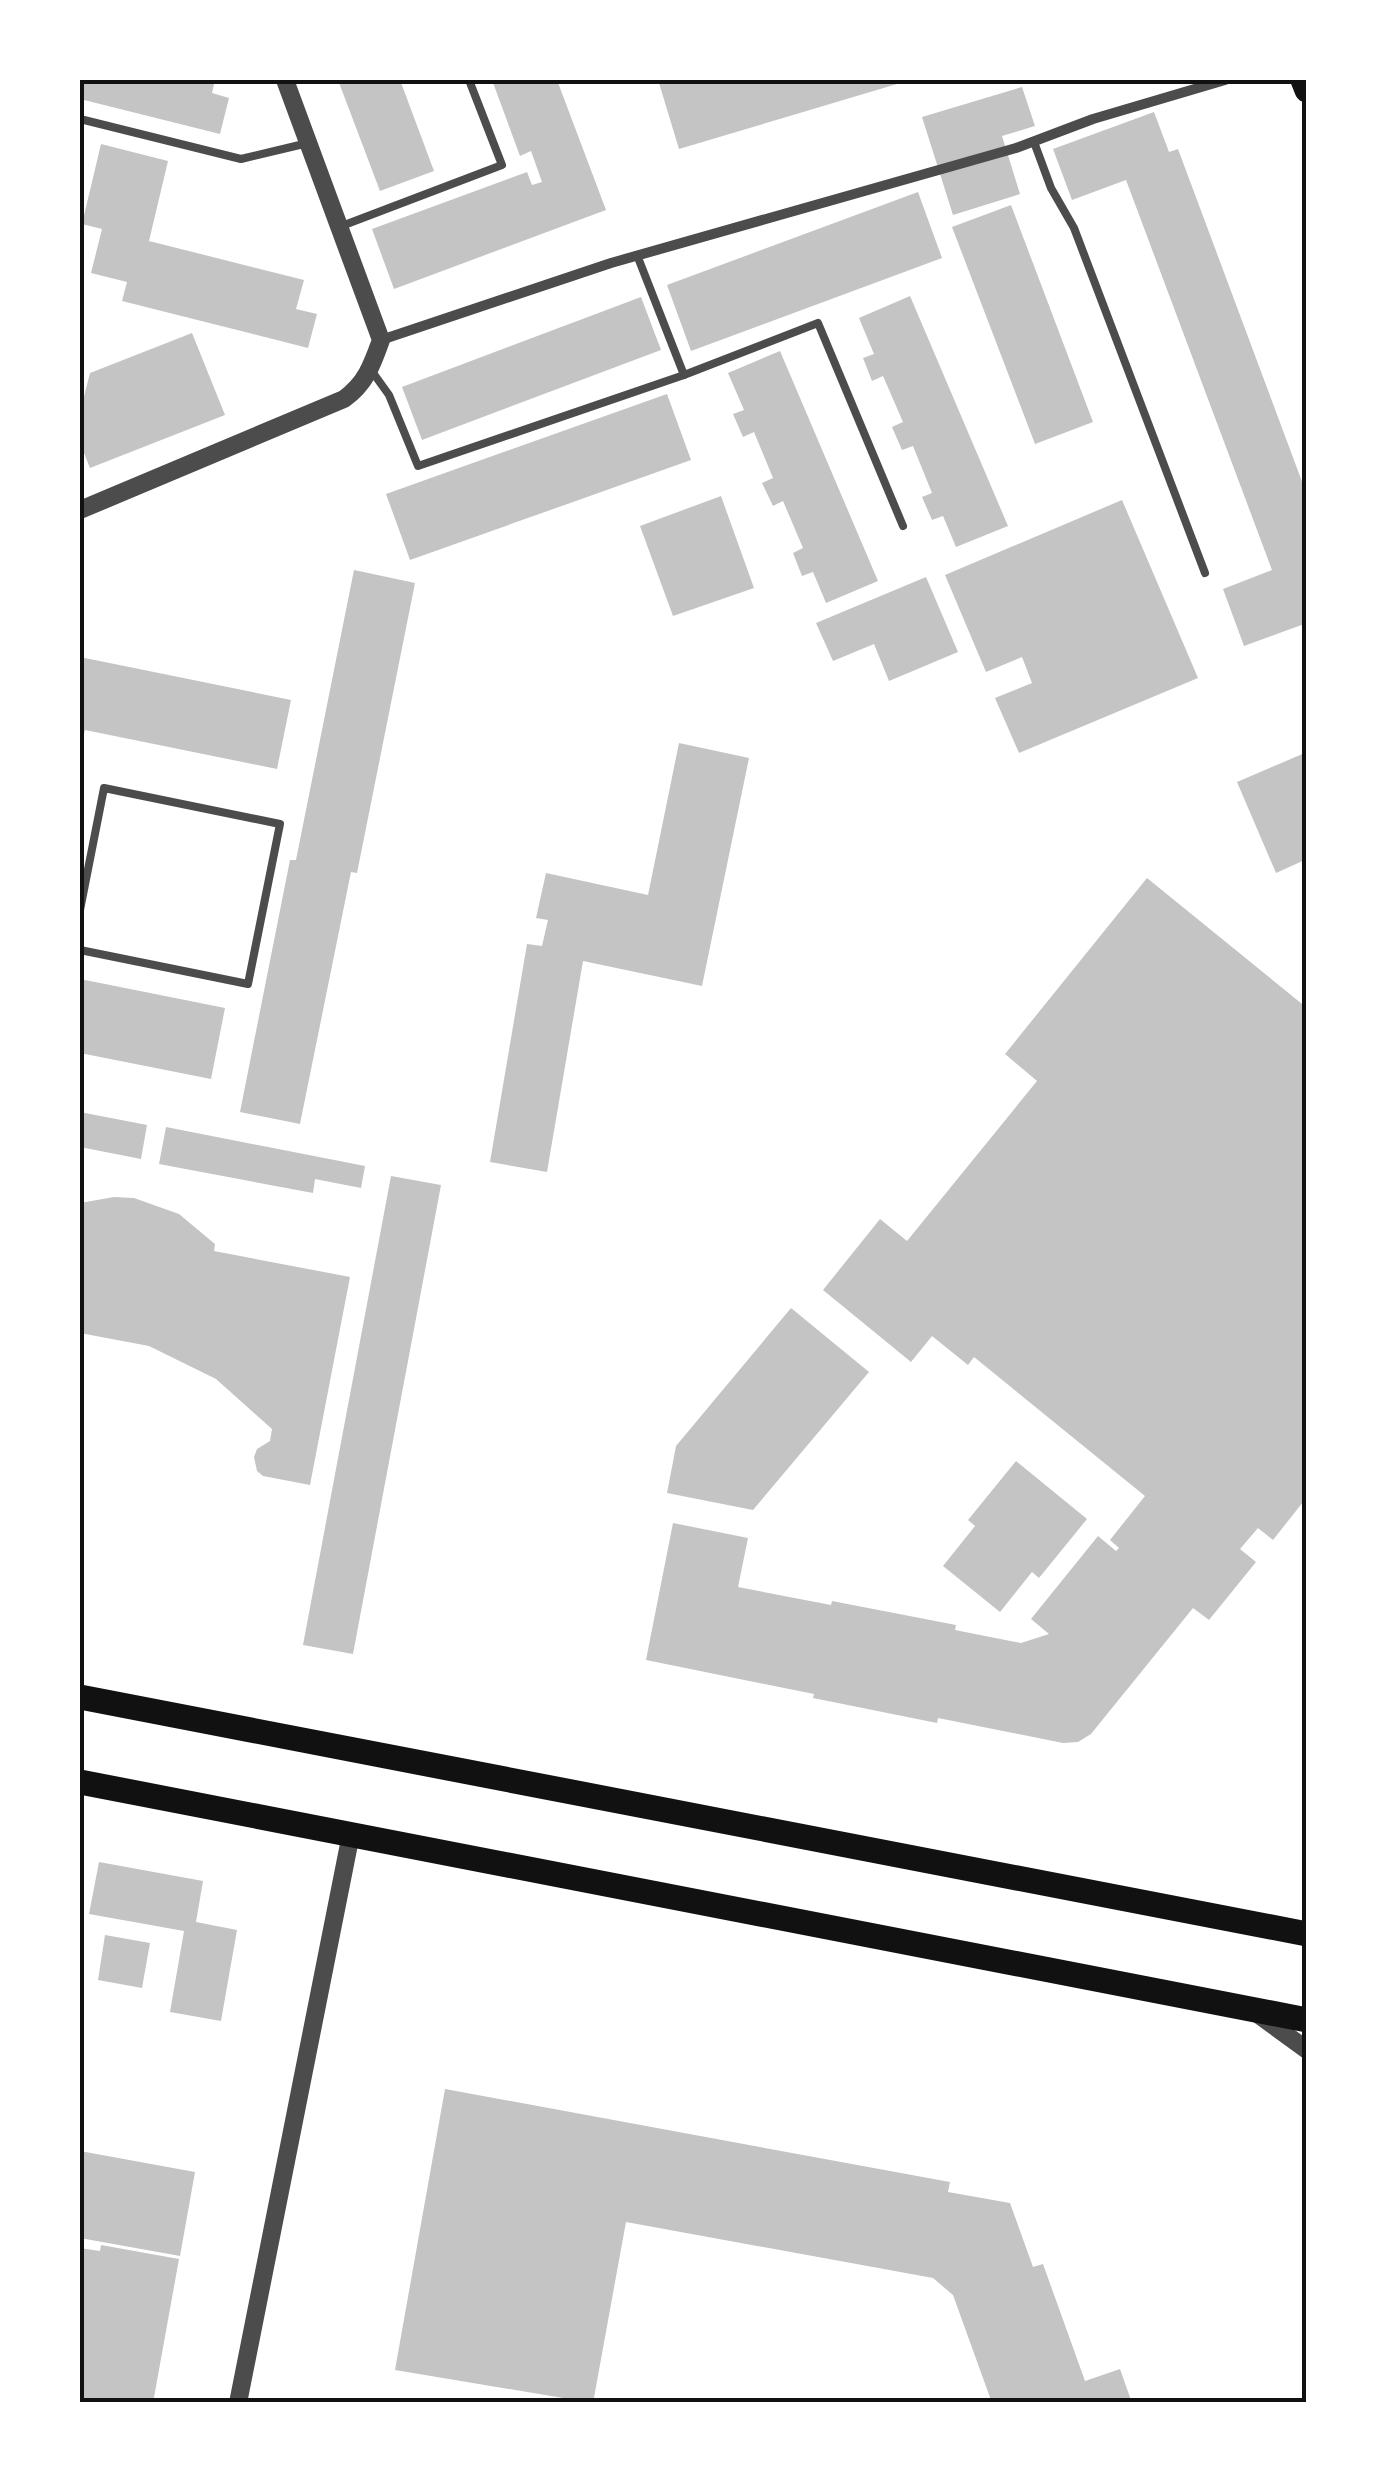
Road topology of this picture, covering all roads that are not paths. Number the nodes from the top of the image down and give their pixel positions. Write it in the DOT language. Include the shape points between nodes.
graph roads {
  1 [pos="285,80"];
  2 [pos="469,80"];
  3 [pos="1225,80"];
  4 [pos="1303,80"];
  5 [pos="1307,90"];
  6 [pos="80,119"];
  7 [pos="1034,142"];
  8 [pos="308,143"];
  9 [pos="339,227"];
  10 [pos="638,255"];
  11 [pos="381,340"];
  12 [pos="371,370"];
  13 [pos="684,375"];
  14 [pos="80,510"];
  15 [pos="904,526"];
  16 [pos="1206,574"];
  17 [pos="80,910"];
  18 [pos="80,950"];
  19 [pos="80,1697"];
  20 [pos="80,1782"];
  21 [pos="351,1834"];
  22 [pos="1307,1924"];
  23 [pos="1268,1926"];
  24 [pos="1307,1934"];
  25 [pos="1246,2007"];
  26 [pos="1307,2020"];
  27 [pos="1307,2050"];
  28 [pos="238,2403"];
  1 -- 8 [label="street"];
  2 -- 9 [label="lane" via="502,165"];
  3 -- 7 [label="street"];
  4 -- 5 [label="main road"];
  6 -- 8 [label="lane" via="241,159"];
  7 -- 10 [label="street"];
  7 -- 16 [label="lane" via="1074,228"];
  8 -- 9 [label="street"];
  9 -- 11 [label="street"];
  10 -- 11 [label="street"];
  10 -- 13 [label="lane"];
  11 -- 12 [label="street"];
  12 -- 13 [label="lane" via="418,466"];
  12 -- 14 [label="street" via="344,399"];
  13 -- 15 [label="lane" via="818,323"];
  17 -- 18 [label="lane" via="104,788 280,824 248,984"];
  19 -- 23 [label="main road"];
  20 -- 21 [label="main road"];
  21 -- 25 [label="main road"];
  21 -- 28 [label="street"];
  22 -- 23 [label="street"];
  23 -- 24 [label="main road"];
  25 -- 26 [label="main road"];
  25 -- 27 [label="street"];
}
